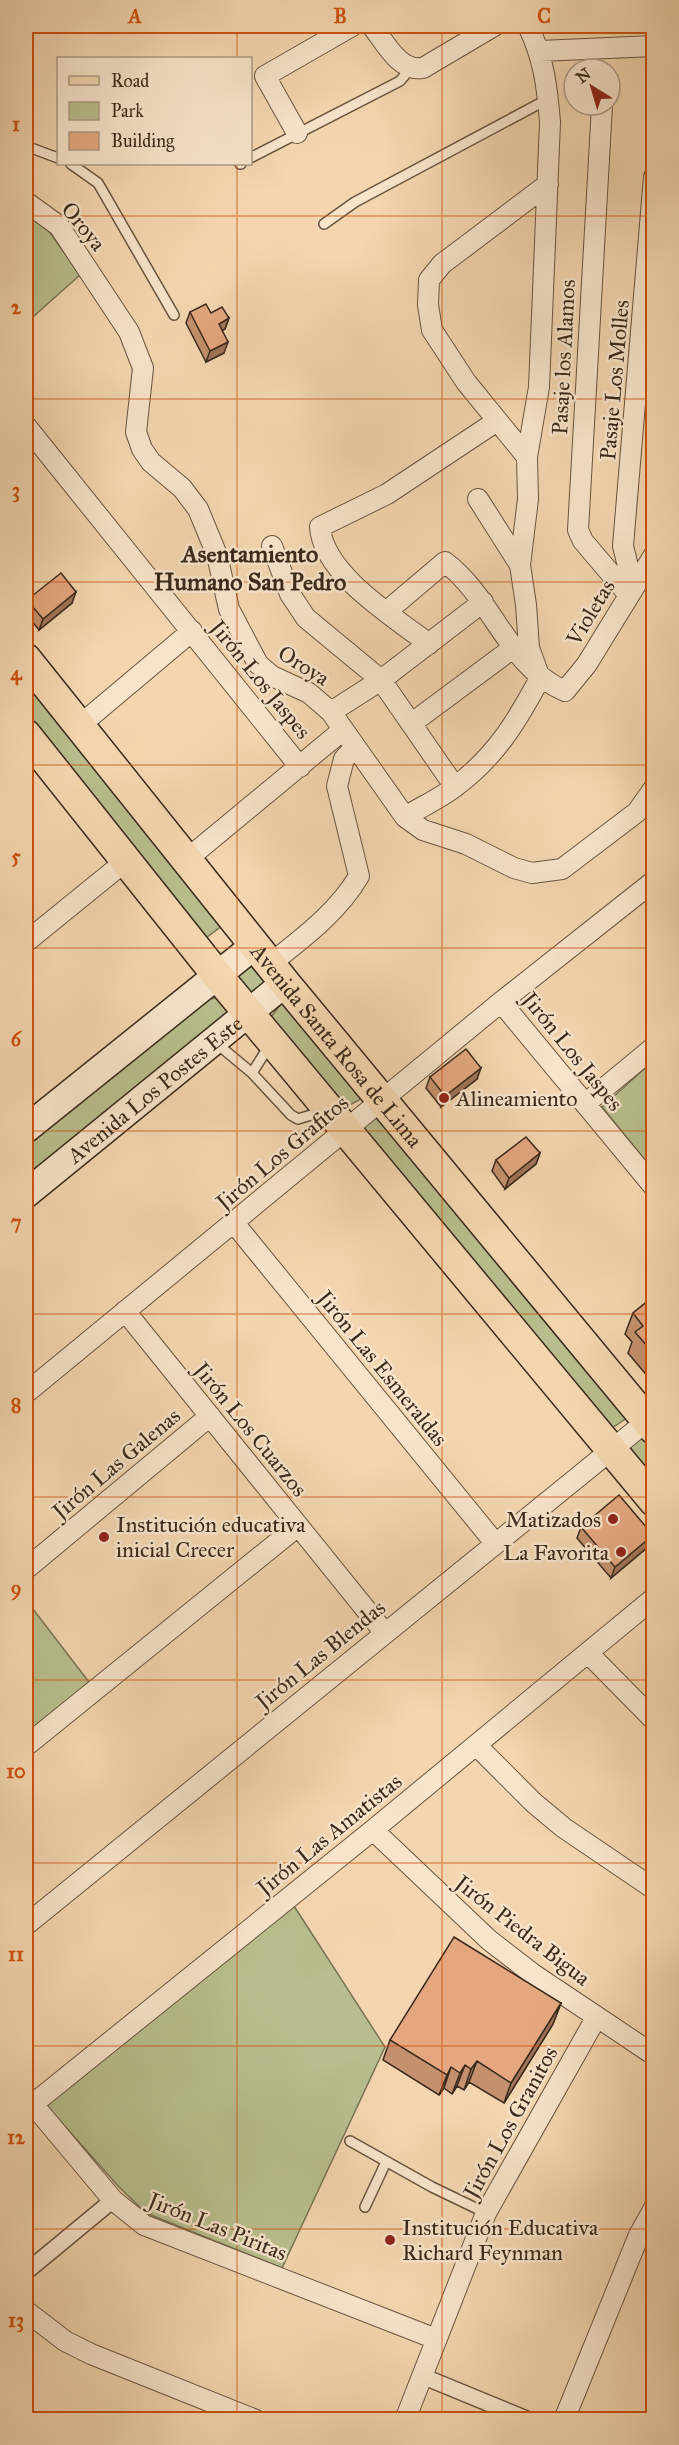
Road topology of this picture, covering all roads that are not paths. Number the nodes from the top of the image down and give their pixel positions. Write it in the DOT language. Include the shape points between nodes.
graph roads {
  1 [pos="352,26"];
  2 [pos="372,26"];
  3 [pos="494,26"];
  4 [pos="528,26"];
  5 [pos="654,46"];
  6 [pos="540,51"];
  7 [pos="410,69"];
  8 [pos="548,99"];
  9 [pos="601,117"];
  10 [pos="297,133"];
  11 [pos="26,146"];
  12 [pos="252,157"];
  13 [pos="57,158"];
  14 [pos="72,165"];
  15 [pos="654,177"];
  16 [pos="548,184"];
  17 [pos="26,202"];
  18 [pos="324,224"];
  19 [pos="174,315"];
  20 [pos="497,421"];
  21 [pos="26,426"];
  22 [pos="527,457"];
  23 [pos="478,499"];
  24 [pos="272,546"];
  25 [pos="654,555"];
  26 [pos="520,565"];
  27 [pos="630,590"];
  28 [pos="483,602"];
  29 [pos="386,612"];
  30 [pos="192,631"];
  31 [pos="429,644"];
  32 [pos="513,648"];
  33 [pos="26,659"];
  34 [pos="540,678"];
  35 [pos="381,680"];
  36 [pos="331,712"];
  37 [pos="412,723"];
  38 [pos="79,726"];
  39 [pos="344,730"];
  40 [pos="355,747"];
  41 [pos="31,752"];
  42 [pos="300,767"];
  43 [pos="455,787"];
  44 [pos="654,788"];
  45 [pos="405,817"];
  46 [pos="127,860"];
  47 [pos="186,860"];
  48 [pos="651,886"];
  49 [pos="26,942"];
  50 [pos="270,964"];
  51 [pos="218,975"];
  52 [pos="501,1002"];
  53 [pos="249,1013"];
  54 [pos="214,1041"];
  55 [pos="272,1041"];
  56 [pos="654,1047"];
  57 [pos="252,1073"];
  58 [pos="383,1099"];
  59 [pos="585,1104"];
  60 [pos="338,1119"];
  61 [pos="26,1129"];
  62 [pos="654,1187"];
  63 [pos="26,1194"];
  64 [pos="234,1223"];
  65 [pos="125,1311"];
  66 [pos="26,1393"];
  67 [pos="210,1416"];
  68 [pos="650,1425"];
  69 [pos="610,1450"];
  70 [pos="654,1501"];
  71 [pos="298,1526"];
  72 [pos="495,1543"];
  73 [pos="26,1569"];
  74 [pos="654,1598"];
  75 [pos="384,1632"];
  76 [pos="588,1653"];
  77 [pos="654,1720"];
  78 [pos="476,1745"];
  79 [pos="26,1746"];
  80 [pos="373,1830"];
  81 [pos="654,1889"];
  82 [pos="26,1925"];
  83 [pos="596,2018"];
  84 [pos="654,2055"];
  85 [pos="29,2100"];
  86 [pos="350,2141"];
  87 [pos="386,2162"];
  88 [pos="113,2200"];
  89 [pos="365,2207"];
  90 [pos="654,2208"];
  91 [pos="486,2213"];
  92 [pos="26,2272"];
  93 [pos="26,2311"];
  94 [pos="436,2339"];
  95 [pos="422,2376"];
  96 [pos="256,2420"];
  97 [pos="405,2420"];
  98 [pos="529,2420"];
  99 [pos="564,2420"];
  1 -- 10 [label="street" via="265,76"];
  2 -- 7 [label="street"];
  3 -- 7 [label="street" via="423,68"];
  4 -- 6 [label="street"];
  5 -- 6 [label="street"];
  6 -- 8 [label="street"];
  7 -- 10 [label="lane" via="400,81"];
  8 -- 16 [label="street"];
  8 -- 18 [label="lane" via="355,202"];
  9 -- 27 [label="street, Pasaje los Alamos" via="578,530 583,541"];
  10 -- 12 [label="lane"];
  11 -- 13 [label="lane"];
  14 -- 19 [label="lane" via="98,183"];
  15 -- 27 [label="street, Pasaje Los Molles" via="623,546"];
  16 -- 20 [label="street" via="442,264 429,280 432,330"];
  16 -- 22 [label="street" via="539,387"];
  17 -- 36 [label="street, Oroya" via="59,226 129,332 142,368 136,432 142,449 198,509 217,555 229,609 258,664 272,676 309,693"];
  20 -- 22 [label="street"];
  20 -- 29 [label="street" via="387,494 321,526 325,547 341,571"];
  21 -- 30 [label="street, Jirón Los Jaspes"];
  22 -- 26 [label="street" via="528,499"];
  23 -- 26 [label="street"];
  24 -- 35 [label="street" via="290,594 306,618"];
  25 -- 27 [label="street, Violetas"];
  26 -- 34 [label="street" via="529,648"];
  27 -- 34 [label="street, Violetas" via="586,664 565,691"];
  28 -- 29 [label="street" via="445,562"];
  28 -- 31 [label="street"];
  28 -- 32 [label="street"];
  29 -- 31 [label="street"];
  30 -- 38 [label="street"];
  30 -- 42 [label="street, Jirón Los Jaspes"];
  31 -- 35 [label="street"];
  32 -- 34 [label="street"];
  32 -- 37 [label="street"];
  33 -- 38 [label="main road, Avenida Santa Rosa de Lima"];
  34 -- 43 [label="street" via="514,728"];
  35 -- 36 [label="street"];
  35 -- 37 [label="street"];
  36 -- 39 [label="street, Oroya"];
  37 -- 43 [label="street"];
  38 -- 47 [label="main road, Avenida Santa Rosa de Lima"];
  39 -- 40 [label="street, Oroya"];
  39 -- 42 [label="street"];
  40 -- 45 [label="street, Oroya"];
  40 -- 50 [label="street" via="344,759 337,786 359,876 349,893 312,930"];
  41 -- 46 [label="main road"];
  42 -- 47 [label="street"];
  43 -- 45 [label="street"];
  44 -- 45 [label="street, Oroya" via="637,812 562,869 547,873 514,868 466,844 423,830"];
  46 -- 49 [label="street"];
  46 -- 51 [label="main road"];
  47 -- 50 [label="main road, Avenida Santa Rosa de Lima"];
  48 -- 52 [label="street, Jirón Los Grafitos"];
  50 -- 51 [label="main road"];
  50 -- 53 [label="main road, Avenida Los Postes Este"];
  50 -- 58 [label="main road, Avenida Santa Rosa de Lima"];
  51 -- 53 [label="main road"];
  51 -- 61 [label="main road"];
  52 -- 58 [label="street, Jirón Los Grafitos"];
  52 -- 59 [label="street, Jirón Los Jaspes"];
  53 -- 54 [label="main road, Avenida Los Postes Este"];
  53 -- 55 [label="main road"];
  54 -- 57 [label="lane"];
  54 -- 63 [label="main road, Avenida Los Postes Este"];
  55 -- 57 [label="lane"];
  55 -- 60 [label="main road"];
  56 -- 59 [label="street"];
  57 -- 60 [label="lane" via="298,1119"];
  58 -- 60 [label="street, Jirón Los Grafitos"];
  58 -- 68 [label="main road, Avenida Santa Rosa de Lima"];
  59 -- 62 [label="street, Jirón Los Jaspes"];
  60 -- 64 [label="street, Jirón Los Grafitos"];
  60 -- 69 [label="main road"];
  64 -- 65 [label="street, Jirón Los Grafitos"];
  64 -- 72 [label="street, Jirón Las Esmeraldas"];
  65 -- 66 [label="street, Jirón Los Grafitos"];
  65 -- 67 [label="street, Jirón Los Cuarzos"];
  67 -- 71 [label="street, Jirón Los Cuarzos"];
  67 -- 73 [label="street, Jirón Las Galenas"];
  68 -- 69 [label="street, Jirón Las Blendas"];
  69 -- 70 [label="main road"];
  69 -- 72 [label="street, Jirón Las Blendas"];
  71 -- 75 [label="street, Jirón Los Cuarzos"];
  71 -- 79 [label="street"];
  72 -- 75 [label="street, Jirón Las Blendas"];
  74 -- 76 [label="street, Jirón Las Amatistas"];
  75 -- 82 [label="street, Jirón Las Blendas"];
  76 -- 77 [label="street"];
  76 -- 78 [label="street, Jirón Las Amatistas"];
  78 -- 80 [label="street, Jirón Las Amatistas"];
  78 -- 81 [label="street" via="549,1816"];
  80 -- 83 [label="street, Jirón Piedra Bigua" via="489,1940"];
  80 -- 85 [label="street, Jirón Las Amatistas"];
  83 -- 84 [label="street, Jirón Piedra Bigua"];
  83 -- 91 [label="street, Jirón Los Granitos"];
  85 -- 88 [label="street, Jirón Las Piritas"];
  86 -- 87 [label="lane"];
  87 -- 89 [label="lane"];
  87 -- 91 [label="lane"];
  88 -- 92 [label="street"];
  88 -- 94 [label="street, Jirón Las Piritas" via="144,2225"];
  90 -- 99 [label="street" via="634,2246"];
  91 -- 94 [label="street, Jirón Los Granitos"];
  93 -- 96 [label="street" via="65,2341 91,2354"];
  94 -- 95 [label="street, Jirón Los Granitos"];
  95 -- 97 [label="street, Jirón Los Granitos"];
  95 -- 98 [label="street"];
}
